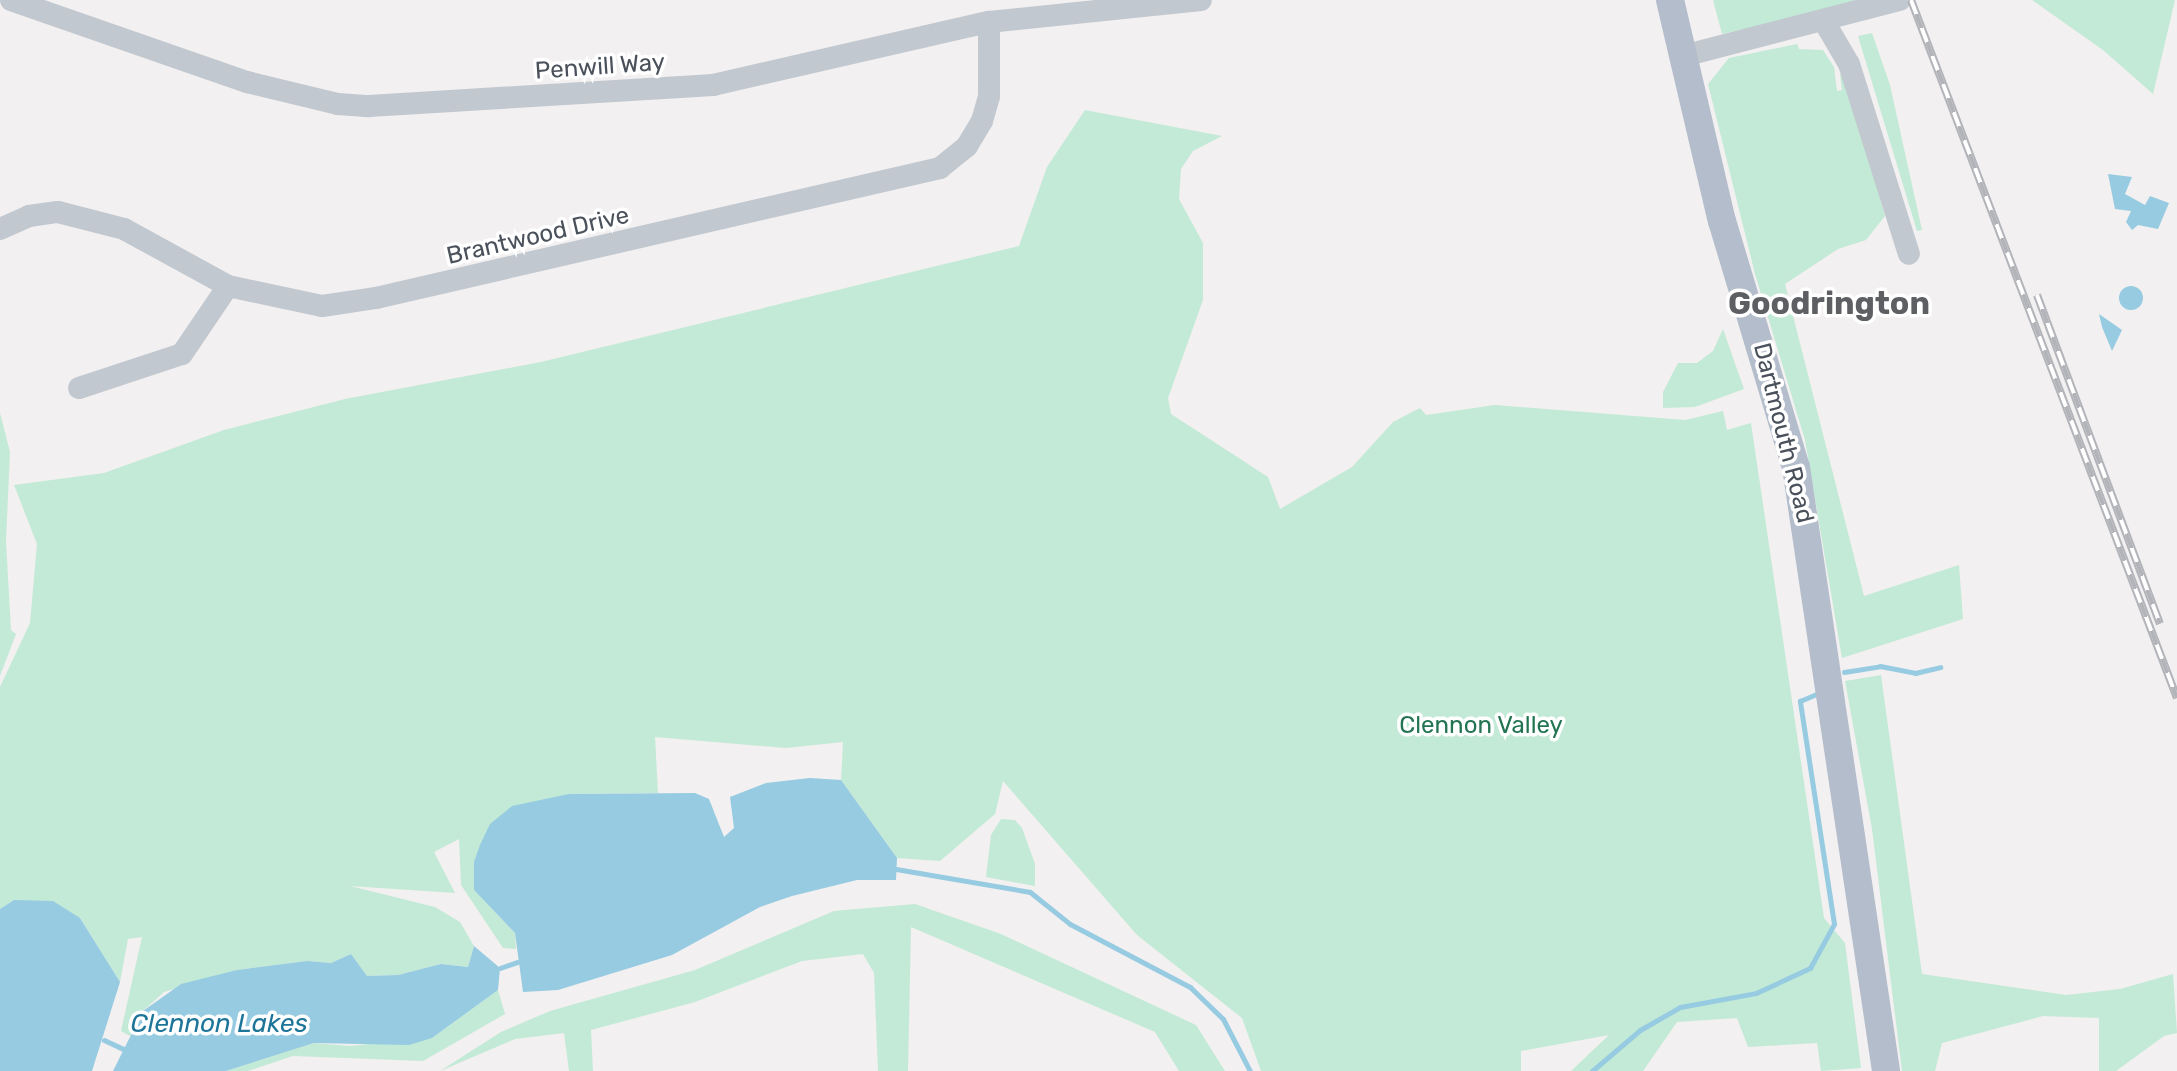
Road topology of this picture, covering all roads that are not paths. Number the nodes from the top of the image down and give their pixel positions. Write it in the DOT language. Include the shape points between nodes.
graph roads {
  1 [pos="11,0"];
  2 [pos="1201,0"];
  3 [pos="1900,0"];
  4 [pos="1669,2"];
  5 [pos="989,22"];
  6 [pos="1825,23"];
  7 [pos="1683,56"];
  8 [pos="0,229"];
  9 [pos="1909,254"];
  10 [pos="228,286"];
  11 [pos="79,388"];
  12 [pos="1886,1071"];
  1 -- 5 [label="street, Penwill Way" via="260,86 369,106 713,85"];
  2 -- 5 [label="street, Penwill Way"];
  3 -- 6 [label="street"];
  4 -- 7 [label="main road, Dartmouth Road"];
  5 -- 10 [label="street, Brantwood Drive" via="989,96 982,121 967,146 929,172 376,298 322,306"];
  6 -- 7 [label="street"];
  6 -- 9 [label="street" via="1849,64"];
  7 -- 12 [label="main road, Dartmouth Road" via="1722,221 1796,467"];
  8 -- 10 [label="street, Brantwood Drive" via="29,216 58,212 87,217 124,229"];
  10 -- 11 [label="street" via="182,354"];
}
